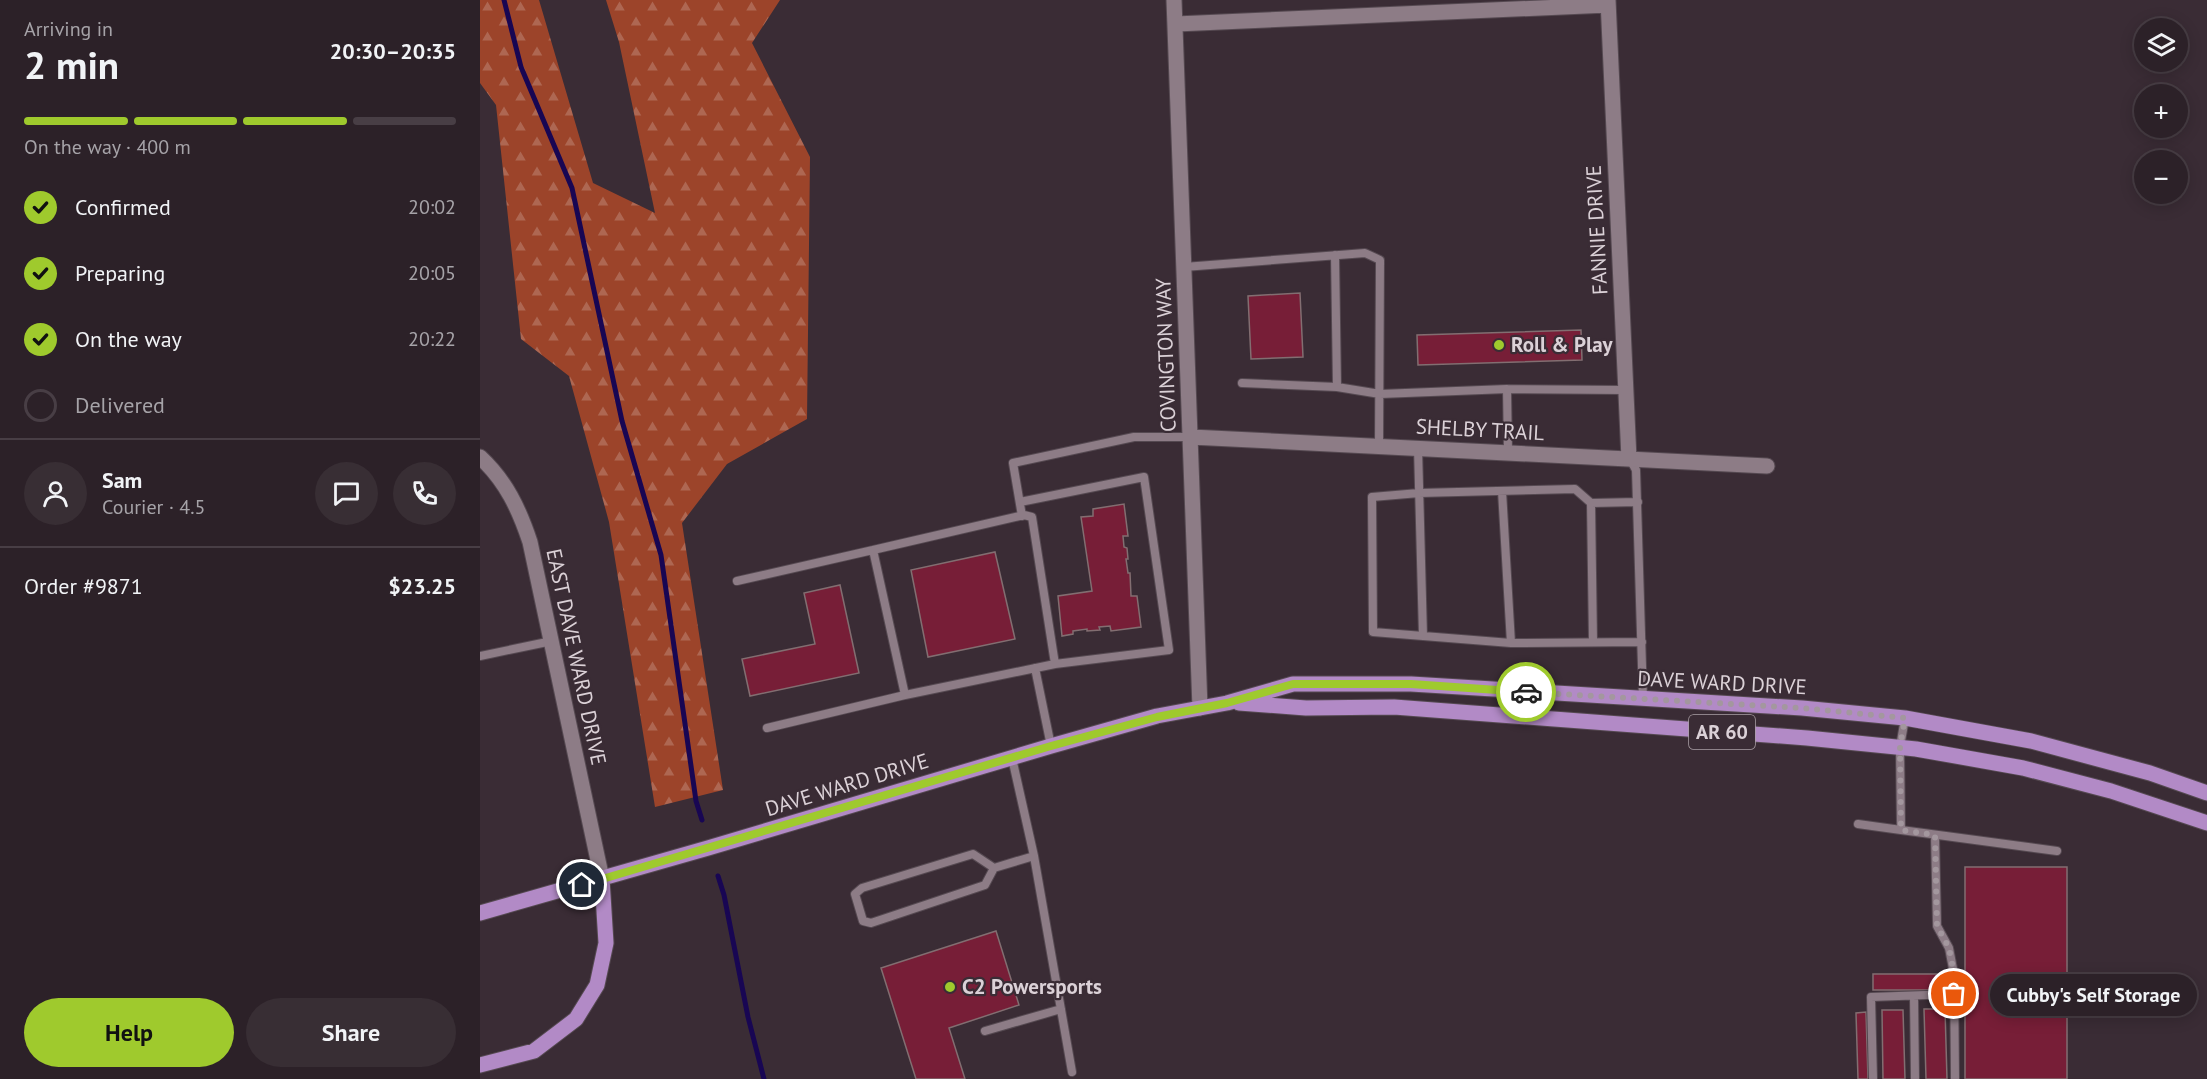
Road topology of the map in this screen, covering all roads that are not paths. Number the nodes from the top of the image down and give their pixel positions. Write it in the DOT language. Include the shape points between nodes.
graph roads {
  1 [pos="1174,0"];
  2 [pos="1608,2"];
  3 [pos="1176,24"];
  4 [pos="1335,255"];
  5 [pos="1184,267"];
  6 [pos="1242,383"];
  7 [pos="1337,387"];
  8 [pos="1507,388"];
  9 [pos="1625,390"];
  10 [pos="1380,394"];
  11 [pos="1191,437"];
  12 [pos="1379,446"];
  13 [pos="1418,448"];
  14 [pos="1509,452"];
  15 [pos="480,457"];
  16 [pos="1629,459"];
  17 [pos="1767,466"];
  18 [pos="1502,491"];
  19 [pos="1419,493"];
  20 [pos="1020,502"];
  21 [pos="1591,502"];
  22 [pos="1638,502"];
  23 [pos="1022,516"];
  24 [pos="873,550"];
  25 [pos="737,581"];
  26 [pos="1423,636"];
  27 [pos="552,641"];
  28 [pos="1593,642"];
  29 [pos="1642,642"];
  30 [pos="1511,643"];
  31 [pos="480,656"];
  32 [pos="1055,664"];
  33 [pos="1035,668"];
  34 [pos="905,695"];
  35 [pos="1643,699"];
  36 [pos="1227,703"];
  37 [pos="1200,708"];
  38 [pos="1905,718"];
  39 [pos="767,728"];
  40 [pos="1051,746"];
  41 [pos="1900,747"];
  42 [pos="1012,758"];
  43 [pos="2207,793"];
  44 [pos="2207,823"];
  45 [pos="1858,824"];
  46 [pos="1901,830"];
  47 [pos="1935,835"];
  48 [pos="2057,850"];
  49 [pos="1034,856"];
  50 [pos="994,868"];
  51 [pos="602,879"];
  52 [pos="480,913"];
  53 [pos="1954,994"];
  54 [pos="1914,996"];
  55 [pos="1060,1009"];
  56 [pos="985,1031"];
  57 [pos="480,1065"];
  58 [pos="1072,1072"];
  59 [pos="1873,1079"];
  60 [pos="1916,1079"];
  61 [pos="1955,1079"];
  1 -- 3 [label="street, COVINGTON WAY"];
  2 -- 3 [label="street"];
  2 -- 9 [label="street, FANNIE DRIVE"];
  3 -- 5 [label="street, COVINGTON WAY"];
  4 -- 5 [label="lane"];
  4 -- 7 [label="lane"];
  4 -- 10 [label="lane" via="1365,253 1380,260"];
  5 -- 11 [label="street, COVINGTON WAY"];
  6 -- 7 [label="lane"];
  7 -- 10 [label="lane"];
  8 -- 9 [label="lane"];
  8 -- 10 [label="lane"];
  8 -- 14 [label="lane"];
  9 -- 16 [label="street, FANNIE DRIVE"];
  10 -- 12 [label="lane"];
  11 -- 12 [label="street, SHELBY TRAIL"];
  11 -- 20 [label="lane" via="1134,437 1013,463"];
  11 -- 37 [label="street, COVINGTON WAY"];
  12 -- 13 [label="street, SHELBY TRAIL"];
  13 -- 14 [label="street, SHELBY TRAIL"];
  13 -- 19 [label="lane"];
  14 -- 16 [label="street, SHELBY TRAIL"];
  15 -- 27 [label="street, EAST DAVE WARD DRIVE" via="501,479 523,522"];
  16 -- 17 [label="street, SHELBY TRAIL"];
  16 -- 22 [label="lane" via="1636,470"];
  18 -- 19 [label="lane"];
  18 -- 21 [label="lane" via="1575,489"];
  18 -- 30 [label="lane"];
  19 -- 26 [label="lane"];
  19 -- 26 [label="lane" via="1372,497 1373,632"];
  20 -- 23 [label="lane"];
  20 -- 32 [label="lane" via="1144,477 1169,650"];
  21 -- 22 [label="lane"];
  21 -- 28 [label="lane"];
  22 -- 29 [label="lane"];
  23 -- 24 [label="lane"];
  23 -- 32 [label="lane" via="1032,517"];
  24 -- 25 [label="lane"];
  24 -- 34 [label="lane"];
  26 -- 30 [label="lane"];
  27 -- 31 [label="lane"];
  27 -- 51 [label="street, EAST DAVE WARD DRIVE"];
  28 -- 29 [label="lane"];
  28 -- 30 [label="lane"];
  29 -- 35 [label="lane"];
  32 -- 33 [label="lane"];
  33 -- 34 [label="lane"];
  33 -- 40 [label="lane"];
  34 -- 39 [label="lane"];
  35 -- 36 [label="main road, DAVE WARD DRIVE / AR 60" via="1411,684 1293,684"];
  35 -- 38 [label="main road, DAVE WARD DRIVE / AR 60"];
  36 -- 37 [label="main road, DAVE WARD DRIVE / AR 60"];
  36 -- 41 [label="main road, DAVE WARD DRIVE / AR 60" via="1306,708 1394,707"];
  37 -- 40 [label="main road, DAVE WARD DRIVE / AR 60"];
  38 -- 41 [label="lane"];
  38 -- 43 [label="main road, DAVE WARD DRIVE / AR 60" via="2031,741 2150,773"];
  40 -- 42 [label="main road, DAVE WARD DRIVE / AR 60"];
  41 -- 44 [label="main road, DAVE WARD DRIVE / AR 60" via="2023,768 2111,791"];
  41 -- 46 [label="lane"];
  42 -- 49 [label="lane"];
  42 -- 51 [label="main road, DAVE WARD DRIVE / AR 60"];
  45 -- 46 [label="lane"];
  46 -- 47 [label="lane"];
  47 -- 48 [label="lane"];
  47 -- 53 [label="lane" via="1937,926 1949,948"];
  49 -- 50 [label="lane"];
  49 -- 55 [label="lane"];
  50 -- 50 [label="lane" via="985,885 872,923 863,921 855,894 862,888 973,854"];
  51 -- 52 [label="main road, DAVE WARD DRIVE / AR 60"];
  51 -- 57 [label="main road" via="606,943 597,985 576,1019 534,1051"];
  53 -- 54 [label="lane"];
  53 -- 61 [label="lane"];
  54 -- 59 [label="lane" via="1871,997"];
  54 -- 60 [label="lane"];
  55 -- 56 [label="lane"];
  55 -- 58 [label="lane"];
}
